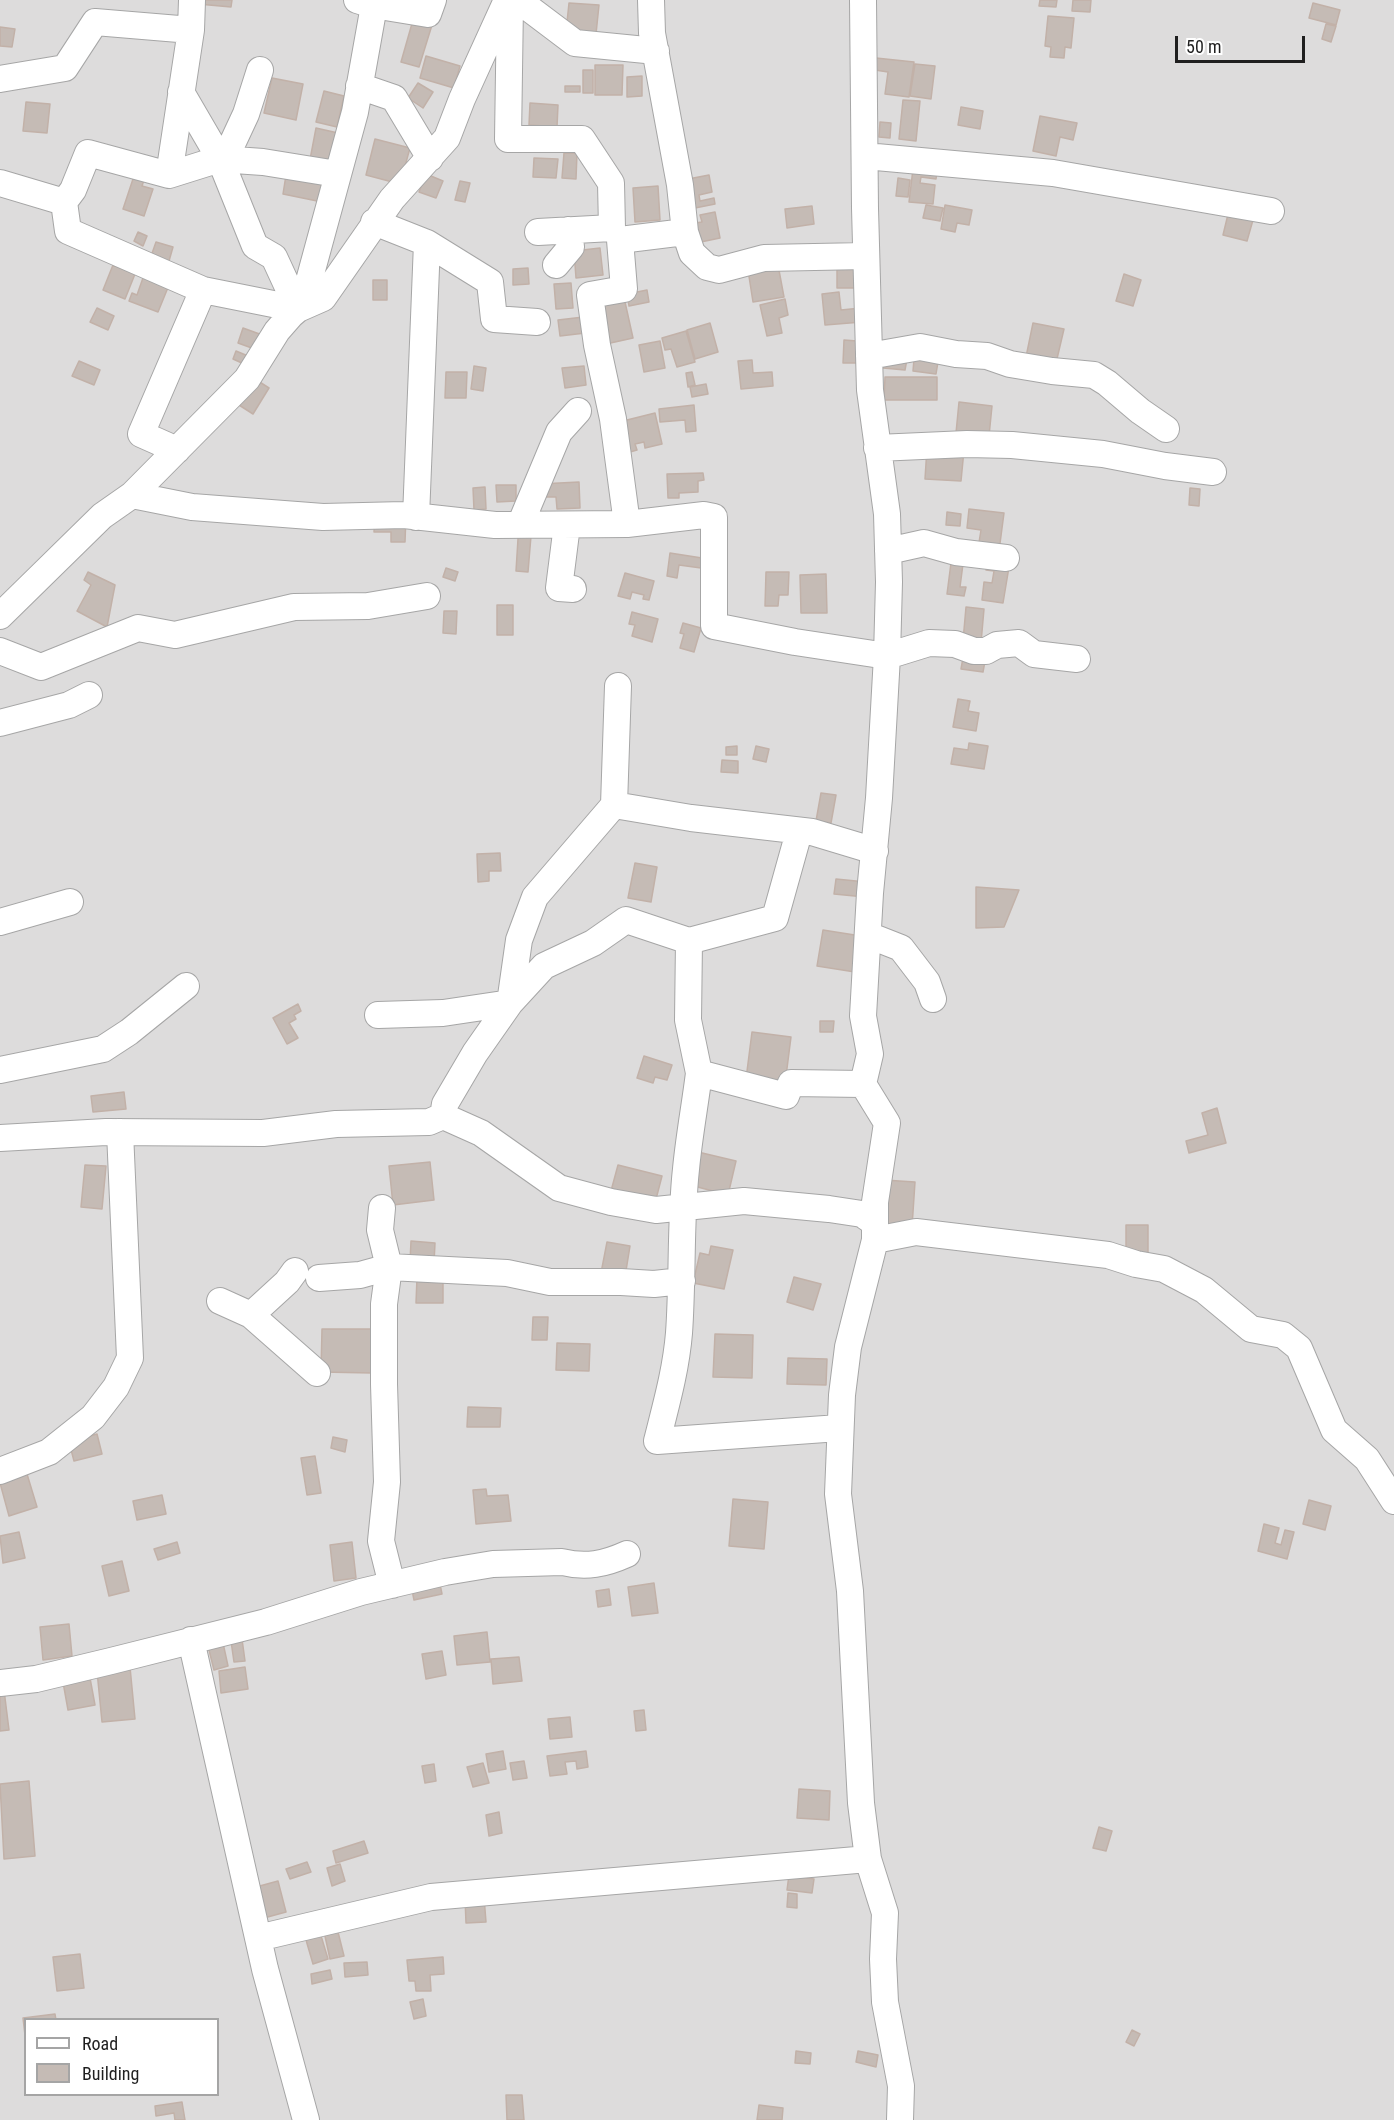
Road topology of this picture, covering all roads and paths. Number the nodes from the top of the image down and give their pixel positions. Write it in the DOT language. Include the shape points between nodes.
graph roads {
  1 [pos="192,0"];
  2 [pos="433,0"];
  3 [pos="508,0"];
  4 [pos="518,0"];
  5 [pos="651,0"];
  6 [pos="863,0"];
  7 [pos="368,2"];
  8 [pos="191,30"];
  9 [pos="656,51"];
  10 [pos="260,70"];
  11 [pos="0,79"];
  12 [pos="360,86"];
  13 [pos="182,92"];
  14 [pos="865,156"];
  15 [pos="430,158"];
  16 [pos="222,159"];
  17 [pos="337,174"];
  18 [pos="169,175"];
  19 [pos="0,183"];
  20 [pos="64,202"];
  21 [pos="1271,211"];
  22 [pos="374,222"];
  23 [pos="569,230"];
  24 [pos="538,232"];
  25 [pos="685,232"];
  26 [pos="616,234"];
  27 [pos="427,243"];
  28 [pos="866,256"];
  29 [pos="556,265"];
  30 [pos="203,290"];
  31 [pos="298,309"];
  32 [pos="537,322"];
  33 [pos="869,356"];
  34 [pos="578,411"];
  35 [pos="1166,429"];
  36 [pos="877,448"];
  37 [pos="177,450"];
  38 [pos="1214,472"];
  39 [pos="132,495"];
  40 [pos="416,517"];
  41 [pos="627,524"];
  42 [pos="520,525"];
  43 [pos="567,525"];
  44 [pos="888,551"];
  45 [pos="1006,558"];
  46 [pos="573,589"];
  47 [pos="427,596"];
  48 [pos="0,616"];
  49 [pos="0,651"];
  50 [pos="887,656"];
  51 [pos="1077,659"];
  52 [pos="618,686"];
  53 [pos="89,695"];
  54 [pos="0,723"];
  55 [pos="614,806"];
  56 [pos="799,832"];
  57 [pos="875,851"];
  58 [pos="70,902"];
  59 [pos="0,922"];
  60 [pos="868,935"];
  61 [pos="689,941"];
  62 [pos="186,986"];
  63 [pos="933,999"];
  64 [pos="510,1003"];
  65 [pos="378,1015"];
  66 [pos="0,1070"];
  67 [pos="699,1073"];
  68 [pos="863,1084"];
  69 [pos="443,1116"];
  70 [pos="120,1132"];
  71 [pos="0,1138"];
  72 [pos="685,1207"];
  73 [pos="382,1208"];
  74 [pos="875,1232"];
  75 [pos="389,1267"];
  76 [pos="682,1281"];
  77 [pos="220,1300"];
  78 [pos="251,1315"];
  79 [pos="317,1373"];
  80 [pos="839,1428"];
  81 [pos="0,1471"];
  82 [pos="1394,1501"];
  83 [pos="627,1554"];
  84 [pos="392,1585"];
  85 [pos="191,1640"];
  86 [pos="0,1683"];
  87 [pos="868,1858"];
  88 [pos="258,1938"];
  89 [pos="306,2120"];
  90 [pos="900,2120"];
  1 -- 8 [label="street"];
  2 -- 7 [label="street" via="428,14"];
  3 -- 15 [label="street" via="447,138"];
  3 -- 26 [label="street" via="508,139 582,139 611,183"];
  4 -- 9 [label="street" via="575,44"];
  5 -- 9 [label="street"];
  6 -- 14 [label="street"];
  7 -- 12 [label="street"];
  8 -- 11 [label="street" via="95,22 65,68"];
  8 -- 13 [label="street"];
  9 -- 25 [label="street"];
  10 -- 16 [label="street" via="246,114"];
  12 -- 15 [label="street" via="394,98"];
  12 -- 17 [label="street"];
  13 -- 16 [label="street"];
  13 -- 18 [label="street"];
  14 -- 21 [label="street" via="1053,173"];
  14 -- 28 [label="street"];
  15 -- 22 [label="street"];
  16 -- 17 [label="street"];
  16 -- 18 [label="street"];
  16 -- 31 [label="street" via="255,246 274,257"];
  17 -- 31 [label="street"];
  18 -- 20 [label="street" via="88,153"];
  19 -- 20 [label="street"];
  20 -- 30 [label="street" via="68,231"];
  22 -- 27 [label="street"];
  22 -- 31 [label="street" via="323,298"];
  23 -- 24 [label="street"];
  23 -- 26 [label="street"];
  23 -- 29 [label="street" via="571,247"];
  25 -- 26 [label="street"];
  25 -- 28 [label="street" via="692,253 707,267 719,270 764,258"];
  26 -- 41 [label="street" via="624,289 590,295"];
  27 -- 32 [label="street" via="490,282 494,319"];
  27 -- 40 [label="street"];
  28 -- 33 [label="street"];
  30 -- 31 [label="street"];
  30 -- 37 [label="street" via="141,434"];
  31 -- 37 [label="street" via="277,331 247,380"];
  33 -- 35 [label="street" via="920,347 987,356 1031,368 1095,375"];
  33 -- 36 [label="street"];
  34 -- 42 [label="street" via="559,432"];
  36 -- 38 [label="street" via="1012,445 1103,454"];
  36 -- 44 [label="street" via="888,514"];
  37 -- 39 [label="street"];
  39 -- 40 [label="street" via="192,507 311,516"];
  39 -- 48 [label="street" via="102,516"];
  40 -- 42 [label="street"];
  41 -- 43 [label="street"];
  41 -- 50 [label="street" via="714,517 714,626"];
  42 -- 43 [label="street"];
  43 -- 46 [label="street" via="559,588"];
  44 -- 45 [label="street" via="924,543 956,552"];
  44 -- 50 [label="street"];
  47 -- 49 [label="street" via="368,606 294,608 175,635 138,627 42,667"];
  50 -- 51 [label="street" via="929,643 955,644 974,651 1019,643 1034,654"];
  50 -- 57 [label="street"];
  52 -- 55 [label="street"];
  53 -- 54 [label="street" via="69,705"];
  55 -- 56 [label="street"];
  55 -- 64 [label="street" via="535,897 519,940"];
  56 -- 57 [label="street" via="812,832"];
  56 -- 61 [label="street" via="774,918"];
  57 -- 60 [label="street"];
  58 -- 59 [label="street"];
  60 -- 63 [label="street" via="901,948 927,982"];
  60 -- 68 [label="street" via="863,1016 870,1054"];
  61 -- 64 [label="street" via="626,920 593,943 544,966"];
  61 -- 67 [label="street" via="688,1020"];
  62 -- 66 [label="street" via="103,1049"];
  64 -- 65 [label="street" via="443,1013"];
  64 -- 69 [label="street" via="475,1053 445,1104"];
  67 -- 68 [label="street" via="786,1096 791,1083"];
  67 -- 72 [label="street"];
  68 -- 74 [label="street" via="887,1123 875,1202"];
  69 -- 70 [label="street" via="429,1122 336,1124 263,1133"];
  69 -- 72 [label="street" via="481,1133 559,1188 656,1210"];
  70 -- 71 [label="street"];
  70 -- 81 [label="street" via="130,1358 116,1387 93,1417 49,1452"];
  72 -- 74 [label="street" via="744,1201 829,1209 862,1214"];
  72 -- 76 [label="street" via="681,1226"];
  73 -- 75 [label="street" via="380,1230"];
  74 -- 80 [label="street" via="848,1347"];
  74 -- 82 [label="street" via="916,1232 1108,1255 1164,1269 1204,1290 1251,1329 1283,1335 1299,1348 1334,1430 1367,1459"];
  75 -- 76 [label="street" via="507,1273 550,1282"];
  75 -- 78 [label="street" via="360,1275 307,1275 287,1282"];
  75 -- 84 [label="street" via="384,1304 387,1482 381,1541"];
  76 -- 80 [label="street" via="671,1386 657,1441"];
  77 -- 78 [label="street"];
  78 -- 79 [label="street"];
  80 -- 87 [label="street" via="838,1494 850,1591 861,1803"];
  83 -- 84 [label="street" via="606,1564 493,1564"];
  84 -- 85 [label="street"];
  85 -- 86 [label="street" via="47,1676"];
  85 -- 88 [label="street"];
  87 -- 88 [label="street" via="431,1897"];
  87 -- 90 [label="street" via="885,1913 885,2002 901,2086"];
  88 -- 89 [label="street"];
}
